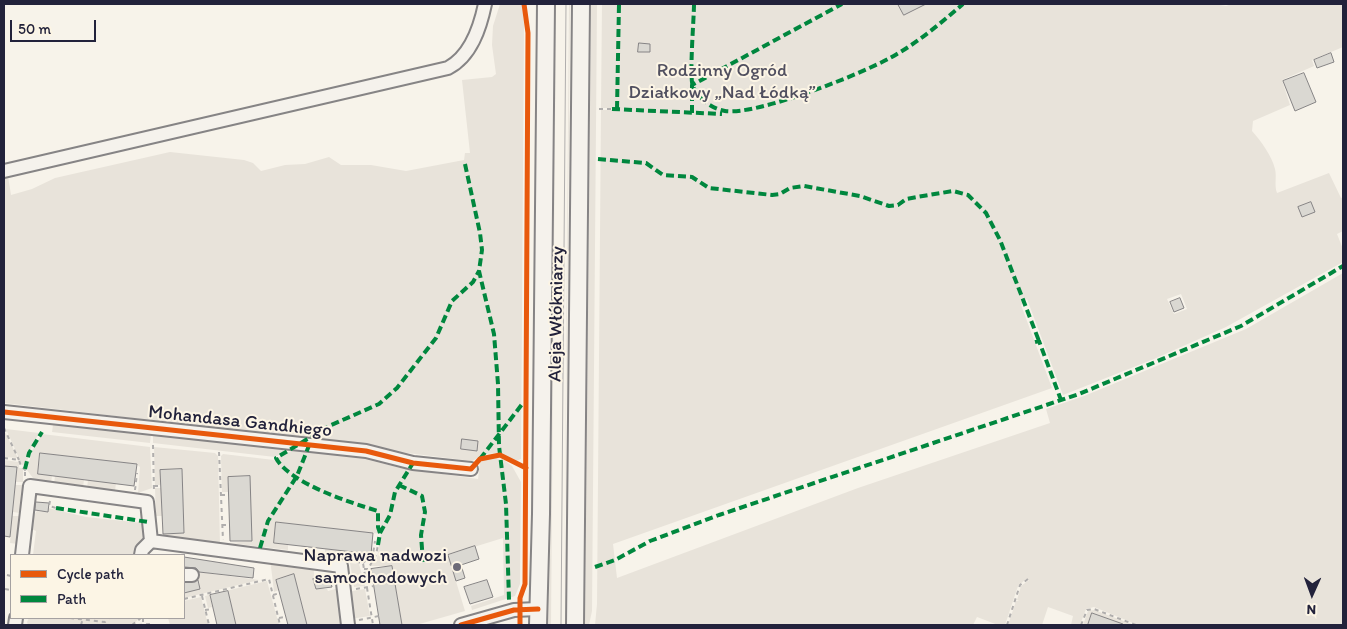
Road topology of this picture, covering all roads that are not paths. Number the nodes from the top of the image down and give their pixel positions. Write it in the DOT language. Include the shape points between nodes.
graph roads {
  1 [pos="485,4"];
  2 [pos="546,4"];
  3 [pos="581,4"];
  4 [pos="4,171"];
  5 [pos="4,412"];
  6 [pos="471,469"];
  7 [pos="151,541"];
  8 [pos="22,554"];
  9 [pos="141,554"];
  10 [pos="538,617"];
  11 [pos="348,624"];
  12 [pos="461,625"];
  13 [pos="575,625"];
  1 -- 4 [label="street" via="482,19 466,54 448,68"];
  2 -- 10 [label="main road, Aleja Włókniarzy"];
  3 -- 13 [label="main road, Aleja Włókniarzy"];
  5 -- 6 [label="street, Mohandasa Gandhiego" via="366,451 413,463"];
  7 -- 8 [label="street" via="147,502 30,486"];
  7 -- 9 [label="street"];
  7 -- 11 [label="street" via="342,566"];
  10 -- 12 [label="street" via="514,610"];
}
